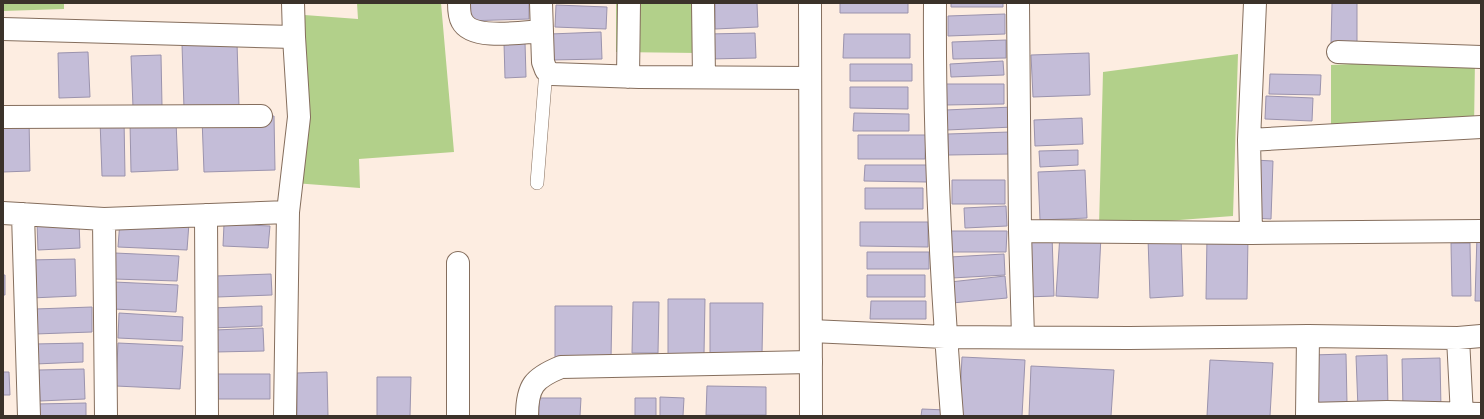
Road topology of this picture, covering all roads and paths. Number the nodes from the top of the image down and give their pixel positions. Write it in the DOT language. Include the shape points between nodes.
graph roads {
  1 [pos="293,3"];
  2 [pos="459,3"];
  3 [pos="542,3"];
  4 [pos="629,3"];
  5 [pos="703,3"];
  6 [pos="810,3"];
  7 [pos="935,3"];
  8 [pos="1018,3"];
  9 [pos="1255,3"];
  10 [pos="3,29"];
  11 [pos="542,31"];
  12 [pos="294,37"];
  13 [pos="1338,52"];
  14 [pos="1481,57"];
  15 [pos="546,70"];
  16 [pos="628,77"];
  17 [pos="704,77"];
  18 [pos="810,78"];
  19 [pos="261,116"];
  20 [pos="3,117"];
  21 [pos="1481,127"];
  22 [pos="1249,140"];
  23 [pos="537,183"];
  24 [pos="288,212"];
  25 [pos="13,214"];
  26 [pos="206,215"];
  27 [pos="104,219"];
  28 [pos="1020,231"];
  29 [pos="1481,231"];
  30 [pos="1251,233"];
  31 [pos="458,262"];
  32 [pos="811,331"];
  33 [pos="1308,336"];
  34 [pos="1481,336"];
  35 [pos="946,337"];
  36 [pos="1024,337"];
  37 [pos="1458,338"];
  38 [pos="811,362"];
  39 [pos="1387,414"];
  40 [pos="1307,415"];
  41 [pos="1469,415"];
  42 [pos="29,416"];
  43 [pos="106,416"];
  44 [pos="207,416"];
  45 [pos="285,416"];
  46 [pos="458,416"];
  47 [pos="527,416"];
  48 [pos="811,416"];
  49 [pos="952,416"];
  1 -- 12 [label="street"];
  2 -- 11 [label="street" via="462,22 474,31 488,34"];
  3 -- 11 [label="street"];
  4 -- 16 [label="street"];
  5 -- 17 [label="street"];
  6 -- 18 [label="street"];
  7 -- 35 [label="street" via="934,92"];
  8 -- 28 [label="street"];
  9 -- 22 [label="street"];
  10 -- 12 [label="street"];
  11 -- 15 [label="street" via="543,62"];
  12 -- 24 [label="street" via="299,117"];
  13 -- 14 [label="street"];
  15 -- 16 [label="street" via="552,74"];
  15 -- 23 [label="lane"];
  16 -- 17 [label="street"];
  17 -- 18 [label="street"];
  18 -- 32 [label="street"];
  19 -- 20 [label="street"];
  21 -- 22 [label="street"];
  22 -- 30 [label="street"];
  24 -- 26 [label="street"];
  24 -- 45 [label="street"];
  25 -- 27 [label="street"];
  25 -- 42 [label="street"];
  26 -- 27 [label="street"];
  26 -- 44 [label="street"];
  27 -- 43 [label="street"];
  28 -- 30 [label="street"];
  28 -- 36 [label="street"];
  29 -- 30 [label="street"];
  31 -- 46 [label="street"];
  32 -- 35 [label="street"];
  32 -- 38 [label="street"];
  33 -- 36 [label="street"];
  33 -- 37 [label="street"];
  33 -- 40 [label="street"];
  34 -- 37 [label="street"];
  35 -- 36 [label="street"];
  35 -- 49 [label="street"];
  37 -- 41 [label="street"];
  38 -- 47 [label="street" via="561,367 546,373 533,384 527,400"];
  38 -- 48 [label="street"];
  39 -- 40 [label="street"];
  39 -- 41 [label="street"];
}
